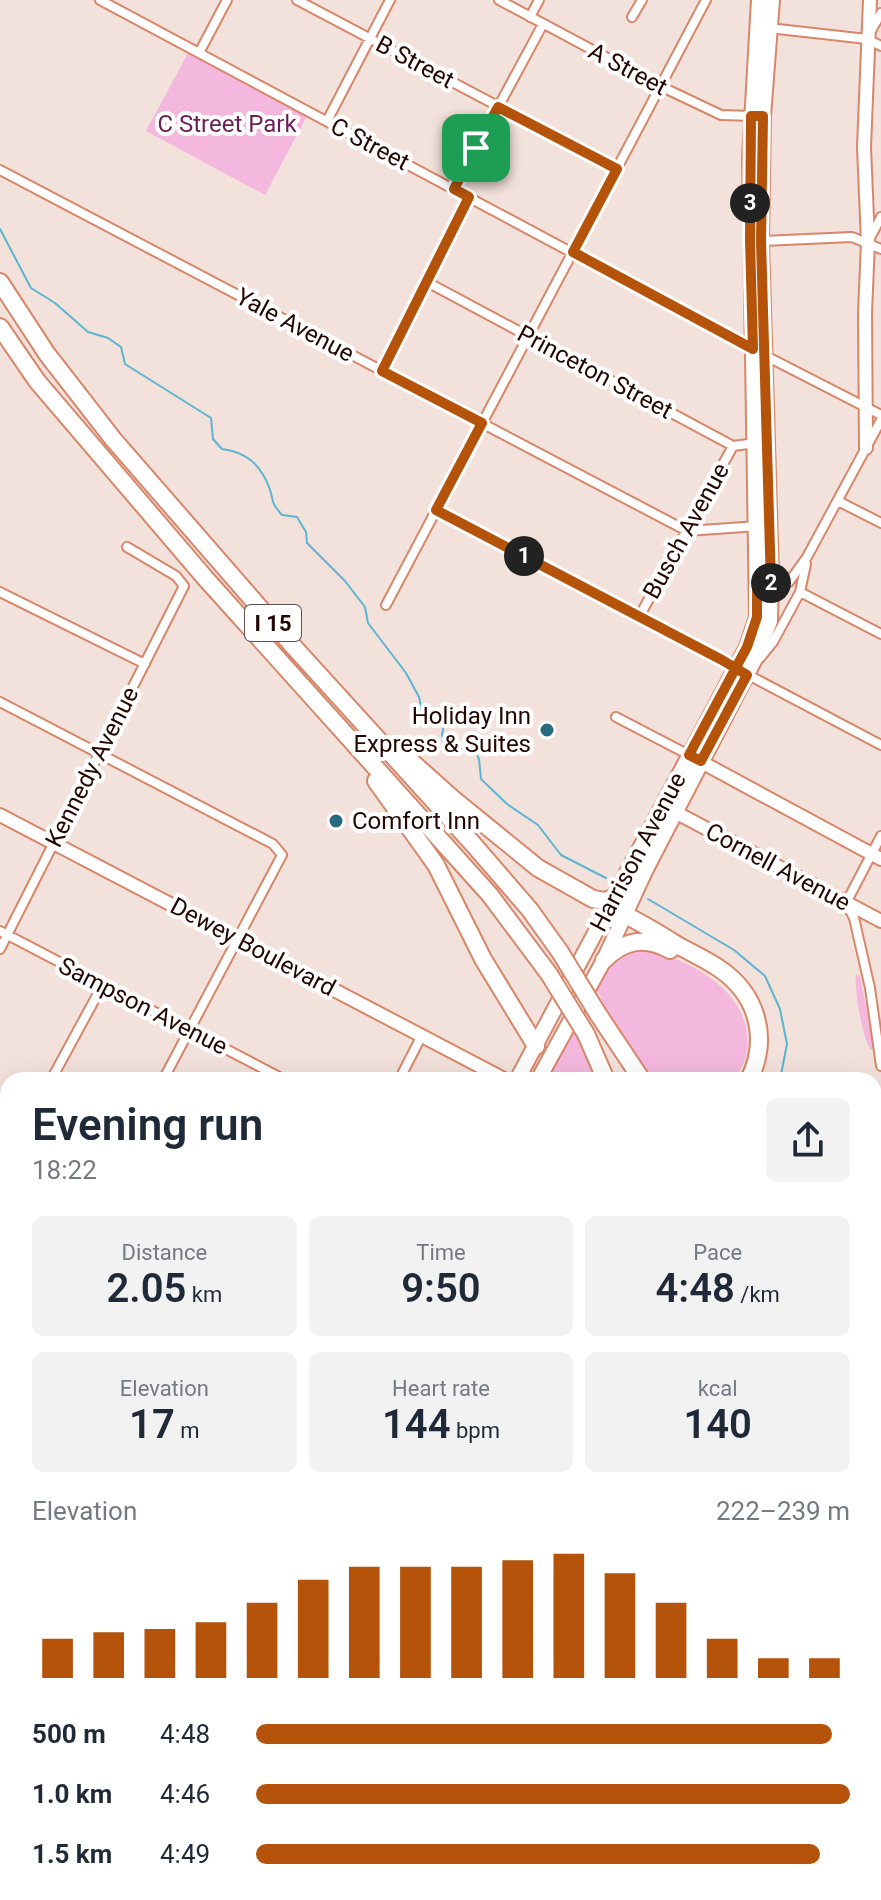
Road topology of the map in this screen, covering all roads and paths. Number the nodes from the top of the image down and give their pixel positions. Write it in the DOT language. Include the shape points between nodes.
graph roads {
  1 [pos="100,0"];
  2 [pos="227,0"];
  3 [pos="297,0"];
  4 [pos="390,0"];
  5 [pos="499,0"];
  6 [pos="539,0"];
  7 [pos="642,0"];
  8 [pos="706,0"];
  9 [pos="759,0"];
  10 [pos="772,0"];
  11 [pos="870,0"];
  12 [pos="881,13"];
  13 [pos="530,17"];
  14 [pos="632,17"];
  15 [pos="543,24"];
  16 [pos="769,28"];
  17 [pos="370,38"];
  18 [pos="867,39"];
  19 [pos="881,46"];
  20 [pos="199,53"];
  21 [pos="660,86"];
  22 [pos="498,107"];
  23 [pos="757,116"];
  24 [pos="327,121"];
  25 [pos="617,169"];
  26 [pos="0,170"];
  27 [pos="454,189"];
  28 [pos="469,197"];
  29 [pos="881,217"];
  30 [pos="761,241"];
  31 [pos="868,242"];
  32 [pos="881,249"];
  33 [pos="573,252"];
  34 [pos="0,282"];
  35 [pos="427,282"];
  36 [pos="0,327"];
  37 [pos="528,336"];
  38 [pos="759,353"];
  39 [pos="382,371"];
  40 [pos="867,408"];
  41 [pos="881,418"];
  42 [pos="482,423"];
  43 [pos="762,443"];
  44 [pos="733,446"];
  45 [pos="866,448"];
  46 [pos="838,501"];
  47 [pos="436,510"];
  48 [pos="881,523"];
  49 [pos="763,526"];
  50 [pos="687,531"];
  51 [pos="127,547"];
  52 [pos="807,557"];
  53 [pos="764,586"];
  54 [pos="0,592"];
  55 [pos="800,592"];
  56 [pos="386,605"];
  57 [pos="639,617"];
  58 [pos="881,634"];
  59 [pos="293,646"];
  60 [pos="145,664"];
  61 [pos="741,671"];
  62 [pos="0,702"];
  63 [pos="329,714"];
  64 [pos="616,717"];
  65 [pos="881,745"];
  66 [pos="101,753"];
  67 [pos="695,758"];
  68 [pos="675,812"];
  69 [pos="0,815"];
  70 [pos="881,836"];
  71 [pos="52,842"];
  72 [pos="876,856"];
  73 [pos="616,897"];
  74 [pos="846,903"];
  75 [pos="625,915"];
  76 [pos="881,921"];
  77 [pos="602,922"];
  78 [pos="4,933"];
  79 [pos="238,939"];
  80 [pos="0,949"];
  81 [pos="604,960"];
  82 [pos="102,986"];
  83 [pos="598,1014"];
  84 [pos="190,1030"];
  85 [pos="422,1035"];
  86 [pos="536,1046"];
  87 [pos="881,1066"];
  88 [pos="55,1072"];
  89 [pos="167,1072"];
  90 [pos="270,1072"];
  91 [pos="403,1072"];
  92 [pos="491,1072"];
  93 [pos="521,1072"];
  94 [pos="542,1072"];
  95 [pos="603,1072"];
  96 [pos="625,1072"];
  97 [pos="637,1072"];
  98 [pos="743,1072"];
  99 [pos="752,1072"];
  1 -- 20 [label="street, C Street"];
  2 -- 20 [label="street"];
  3 -- 17 [label="street, B Street"];
  4 -- 17 [label="street"];
  5 -- 13 [label="street, A Street"];
  6 -- 13 [label="street"];
  7 -- 14 [label="street"];
  8 -- 21 [label="street"];
  9 -- 23 [label="main road, Harrison Avenue"];
  10 -- 16 [label="main road, Harrison Avenue"];
  11 -- 18 [label="street"];
  12 -- 18 [label="street"];
  13 -- 15 [label="street, A Street"];
  15 -- 21 [label="street, A Street"];
  15 -- 22 [label="street"];
  16 -- 18 [label="street"];
  16 -- 23 [label="main road, Harrison Avenue"];
  17 -- 22 [label="street, B Street"];
  17 -- 24 [label="street"];
  18 -- 19 [label="street"];
  18 -- 31 [label="street"];
  20 -- 24 [label="street, C Street"];
  21 -- 23 [label="street, A Street" via="721,115"];
  21 -- 25 [label="street"];
  22 -- 25 [label="street, B Street"];
  22 -- 27 [label="street"];
  23 -- 30 [label="main road, Harrison Avenue"];
  23 -- 38 [label="main road, Harrison Avenue" via="750,240"];
  24 -- 27 [label="street, C Street"];
  25 -- 33 [label="street"];
  26 -- 39 [label="street, Yale Avenue"];
  27 -- 28 [label="street, C Street"];
  28 -- 33 [label="street, C Street"];
  28 -- 35 [label="street"];
  29 -- 31 [label="street"];
  30 -- 31 [label="street" via="852,237"];
  30 -- 38 [label="main road, Harrison Avenue"];
  31 -- 32 [label="street"];
  31 -- 40 [label="street"];
  33 -- 37 [label="street"];
  33 -- 38 [label="street, C Street"];
  34 -- 59 [label="highway, I 15" via="113,439"];
  35 -- 37 [label="street, Princeton Street"];
  35 -- 39 [label="street"];
  36 -- 63 [label="highway, I 15" via="37,381"];
  37 -- 42 [label="street"];
  37 -- 44 [label="street, Princeton Street"];
  38 -- 40 [label="street, C Street"];
  38 -- 43 [label="main road, Harrison Avenue"];
  39 -- 42 [label="street, Yale Avenue"];
  40 -- 41 [label="street, C Street"];
  40 -- 45 [label="street"];
  41 -- 45 [label="street"];
  42 -- 47 [label="street"];
  42 -- 50 [label="street, Yale Avenue"];
  43 -- 44 [label="street"];
  43 -- 49 [label="main road, Harrison Avenue"];
  44 -- 50 [label="street, Busch Avenue"];
  45 -- 46 [label="street"];
  46 -- 48 [label="street"];
  46 -- 52 [label="street"];
  47 -- 56 [label="street"];
  47 -- 57 [label="street"];
  49 -- 50 [label="street"];
  49 -- 53 [label="main road, Harrison Avenue"];
  50 -- 57 [label="street, Busch Avenue"];
  51 -- 60 [label="street, Kennedy Avenue" via="184,586"];
  52 -- 53 [label="street" via="789,582"];
  52 -- 55 [label="street"];
  53 -- 61 [label="main road, Harrison Avenue"];
  54 -- 60 [label="street"];
  55 -- 58 [label="street"];
  55 -- 61 [label="street" via="773,642"];
  57 -- 61 [label="street"];
  59 -- 73 [label="highway" via="397,748 508,844 593,899"];
  59 -- 83 [label="highway, I 15, bridge" via="530,910"];
  60 -- 66 [label="street, Kennedy Avenue"];
  61 -- 65 [label="street"];
  61 -- 67 [label="main road, Harrison Avenue"];
  62 -- 66 [label="street"];
  63 -- 86 [label="highway" via="436,865 483,959"];
  63 -- 95 [label="highway, I 15, bridge" via="490,895 549,974"];
  64 -- 67 [label="street"];
  66 -- 71 [label="street, Kennedy Avenue"];
  66 -- 79 [label="street" via="273,844 282,855"];
  67 -- 68 [label="main road, Harrison Avenue"];
  67 -- 72 [label="street"];
  67 -- 73 [label="main road, Harrison Avenue"];
  68 -- 74 [label="street, Cornell Avenue"];
  68 -- 75 [label="main road, Harrison Avenue"];
  69 -- 71 [label="street, Dewey Boulevard"];
  70 -- 72 [label="street"];
  71 -- 78 [label="street, Kennedy Avenue"];
  71 -- 79 [label="street, Dewey Boulevard"];
  72 -- 74 [label="street"];
  73 -- 77 [label="main road, Harrison Avenue"];
  74 -- 76 [label="street, Cornell Avenue"];
  74 -- 87 [label="street" via="870,988"];
  75 -- 77 [label="highway"];
  75 -- 81 [label="main road, Harrison Avenue"];
  75 -- 99 [label="highway" via="717,966 738,985 761,1039"];
  77 -- 86 [label="main road, Harrison Avenue"];
  78 -- 80 [label="street, Kennedy Avenue"];
  78 -- 82 [label="street, Sampson Avenue"];
  79 -- 84 [label="street"];
  79 -- 85 [label="street, Dewey Boulevard"];
  81 -- 94 [label="main road, Harrison Avenue"];
  81 -- 98 [label="highway" via="616,947 654,943 723,981 749,1025 750,1059"];
  82 -- 84 [label="street, Sampson Avenue"];
  82 -- 88 [label="street"];
  83 -- 96 [label="highway, I 15"];
  83 -- 97 [label="highway"];
  84 -- 89 [label="street"];
  84 -- 90 [label="street, Sampson Avenue"];
  85 -- 91 [label="street"];
  85 -- 92 [label="street, Dewey Boulevard"];
  86 -- 93 [label="main road, Harrison Avenue"];
}
